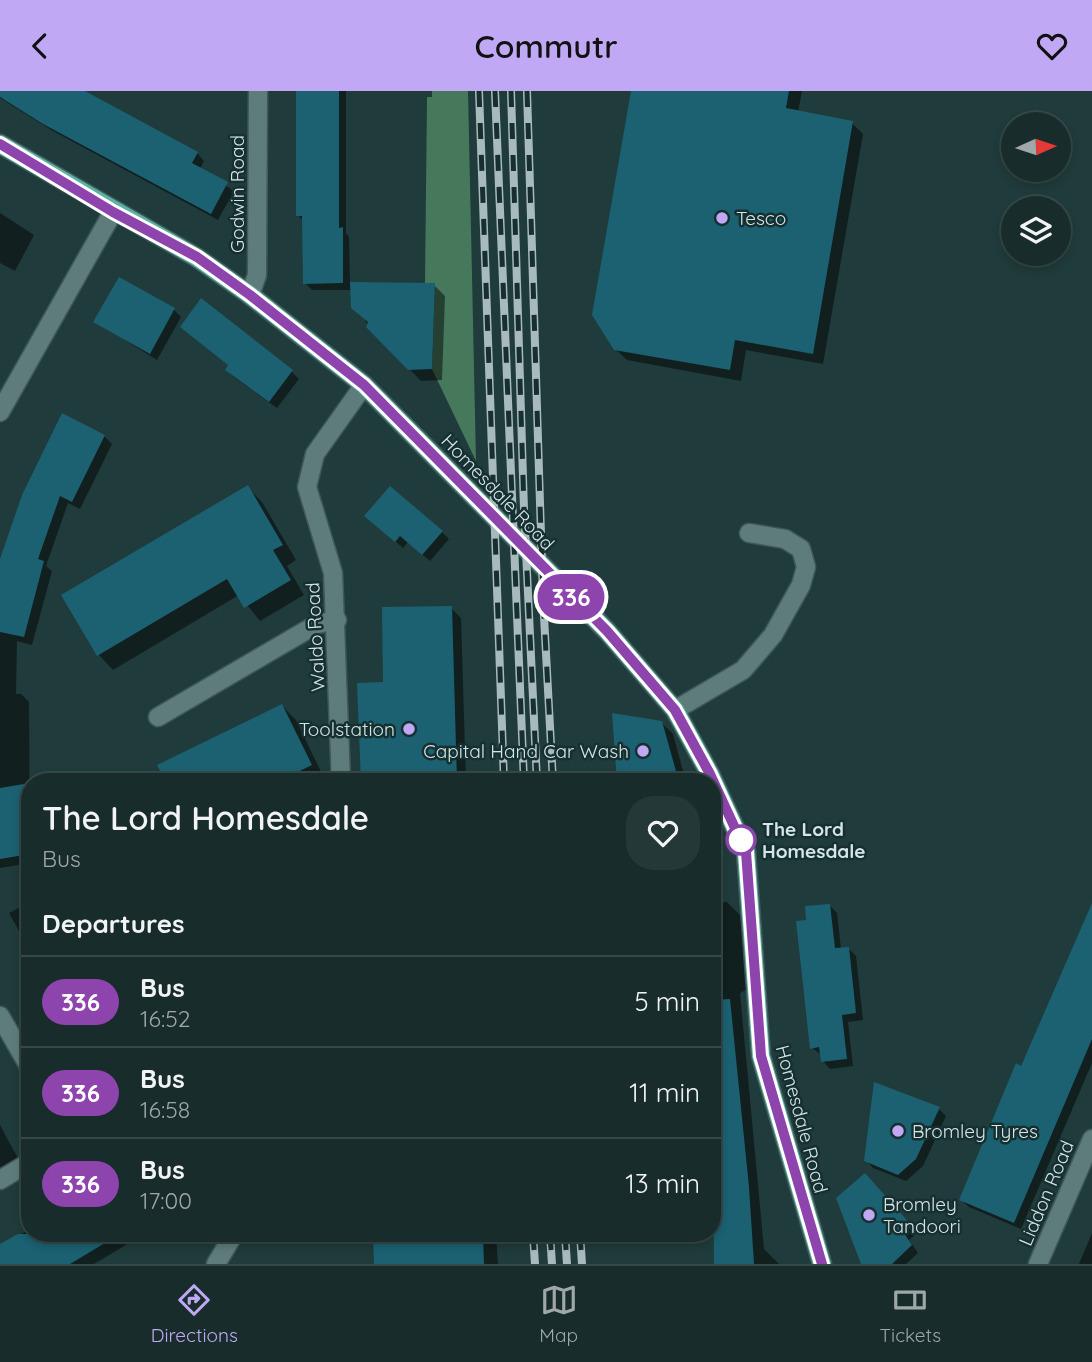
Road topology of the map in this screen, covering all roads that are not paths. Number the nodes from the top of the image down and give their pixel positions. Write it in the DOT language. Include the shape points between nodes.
graph roads {
  1 [pos="258,91"];
  2 [pos="0,144"];
  3 [pos="113,212"];
  4 [pos="250,295"];
  5 [pos="364,385"];
  6 [pos="0,412"];
  7 [pos="750,533"];
  8 [pos="337,620"];
  9 [pos="675,710"];
  10 [pos="158,717"];
  11 [pos="341,773"];
  12 [pos="709,773"];
  13 [pos="721,798"];
  14 [pos="0,1016"];
  15 [pos="21,1052"];
  16 [pos="1092,1139"];
  17 [pos="21,1167"];
  18 [pos="0,1180"];
  19 [pos="229,1242"];
  20 [pos="216,1264"];
  21 [pos="822,1264"];
  22 [pos="1038,1264"];
  1 -- 4 [label="street, Godwin Road" via="257,275"];
  2 -- 3 [label="main road, Homesdale Road"];
  3 -- 4 [label="main road, Homesdale Road" via="197,257"];
  3 -- 6 [label="street"];
  4 -- 5 [label="main road, Homesdale Road"];
  5 -- 8 [label="street, Waldo Road" via="309,469 307,487 333,573"];
  5 -- 9 [label="main road, Homesdale Road" via="607,631"];
  7 -- 9 [label="street" via="785,539 801,549 806,567 801,585 773,635 743,670"];
  8 -- 10 [label="street" via="317,624"];
  8 -- 11 [label="street, Waldo Road"];
  9 -- 12 [label="main road, Homesdale Road"];
  13 -- 21 [label="main road, Homesdale Road" via="746,852 761,1056"];
  14 -- 15 [label="street"];
  16 -- 22 [label="street, Liddon Road"];
  17 -- 18 [label="street"];
  19 -- 20 [label="street"];
}
